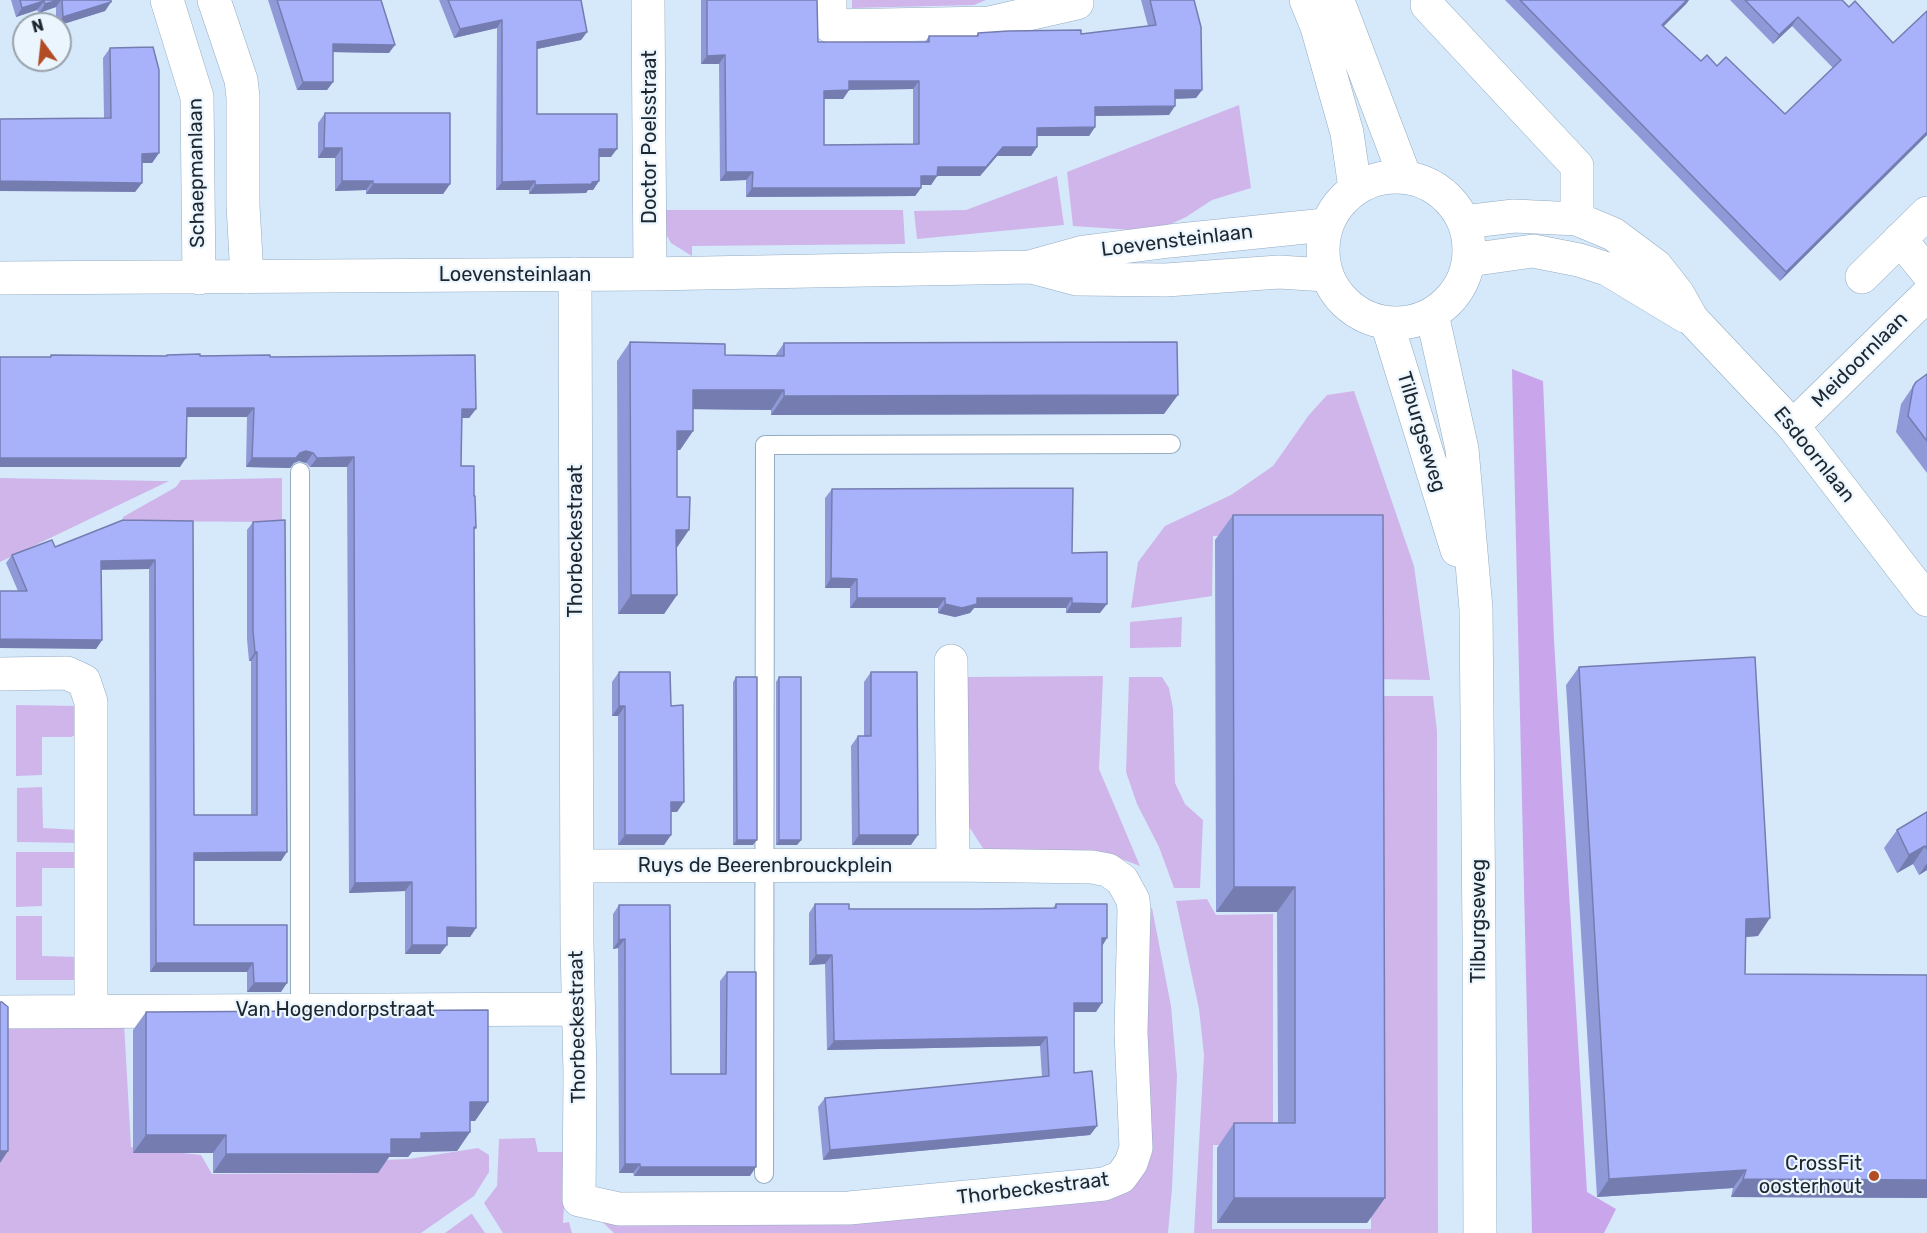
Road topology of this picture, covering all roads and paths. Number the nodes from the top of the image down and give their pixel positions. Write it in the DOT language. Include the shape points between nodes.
graph roads {
  1 [pos="167,0"];
  2 [pos="214,0"];
  3 [pos="648,0"];
  4 [pos="831,0"];
  5 [pos="1306,0"];
  6 [pos="1335,0"];
  7 [pos="1077,3"];
  8 [pos="1426,5"];
  9 [pos="1405,177"];
  10 [pos="1355,188"];
  11 [pos="1927,213"];
  12 [pos="1577,219"];
  13 [pos="1464,222"];
  14 [pos="1325,225"];
  15 [pos="1900,239"];
  16 [pos="1469,260"];
  17 [pos="1030,267"];
  18 [pos="1927,272"];
  19 [pos="575,274"];
  20 [pos="650,274"];
  21 [pos="1326,275"];
  22 [pos="247,277"];
  23 [pos="1862,277"];
  24 [pos="0,278"];
  25 [pos="199,278"];
  26 [pos="1927,295"];
  27 [pos="1432,314"];
  28 [pos="1692,319"];
  29 [pos="1387,323"];
  30 [pos="1793,426"];
  31 [pos="1171,444"];
  32 [pos="300,472"];
  33 [pos="1927,600"];
  34 [pos="1476,609"];
  35 [pos="951,662"];
  36 [pos="0,674"];
  37 [pos="577,866"];
  38 [pos="765,866"];
  39 [pos="953,866"];
  40 [pos="578,1009"];
  41 [pos="300,1010"];
  42 [pos="91,1011"];
  43 [pos="0,1012"];
  44 [pos="1136,1148"];
  45 [pos="765,1174"];
  46 [pos="1480,1233"];
  1 -- 25 [label="street, Schaepmanlaan" via="197,97"];
  2 -- 22 [label="street" via="241,80"];
  3 -- 20 [label="street, Doctor Poelsstraat"];
  4 -- 7 [label="street" via="831,26 989,23"];
  5 -- 10 [label="street" via="1347,133"];
  6 -- 9 [label="street"];
  8 -- 12 [label="street" via="1576,166"];
  9 -- 10 [label="street" via="1379,178"];
  9 -- 13 [label="street" via="1425,182 1442,193"];
  10 -- 14 [label="street" via="1341,200"];
  11 -- 15 [label="street"];
  12 -- 13 [label="street, Esdoornlaan" via="1514,216"];
  12 -- 28 [label="street, Esdoornlaan" via="1613,234 1656,266"];
  13 -- 16 [label="street"];
  14 -- 17 [label="street, Loevensteinlaan" via="1084,252"];
  14 -- 21 [label="street" via="1322,255"];
  15 -- 18 [label="street"];
  15 -- 23 [label="street"];
  16 -- 27 [label="street" via="1450,300"];
  16 -- 28 [label="street, Esdoornlaan" via="1533,251 1579,260 1607,269"];
  17 -- 20 [label="street, Loevensteinlaan"];
  17 -- 21 [label="street, Loevensteinlaan" via="1077,279 1166,280 1279,272"];
  19 -- 20 [label="street, Loevensteinlaan"];
  19 -- 22 [label="street, Loevensteinlaan"];
  19 -- 37 [label="street, Thorbeckestraat"];
  21 -- 29 [label="street" via="1351,309"];
  22 -- 25 [label="street, Loevensteinlaan"];
  24 -- 25 [label="street, Loevensteinlaan"];
  26 -- 30 [label="street, Meidoornlaan"];
  27 -- 29 [label="street" via="1410,322"];
  27 -- 34 [label="street, Tilburgseweg" via="1462,449"];
  28 -- 30 [label="street, Esdoornlaan"];
  29 -- 34 [label="street, Tilburgseweg"];
  30 -- 33 [label="street, Esdoornlaan"];
  31 -- 38 [label="lane" via="765,445"];
  32 -- 41 [label="lane"];
  34 -- 46 [label="street, Tilburgseweg"];
  35 -- 39 [label="street"];
  36 -- 42 [label="street" via="67,673 84,681 91,702"];
  37 -- 38 [label="street, Ruys de Beerenbrouckplein"];
  37 -- 40 [label="street, Thorbeckestraat"];
  38 -- 39 [label="street, Ruys de Beerenbrouckplein"];
  38 -- 45 [label="lane"];
  39 -- 44 [label="street, Ruys de Beerenbrouckplein" via="1092,867 1108,870 1122,880 1134,910 1131,1032"];
  40 -- 41 [label="street, Van Hogendorpstraat"];
  40 -- 44 [label="street, Thorbeckestraat" via="579,1200 619,1209 849,1208 1026,1192 1104,1184 1121,1177"];
  41 -- 42 [label="street, Van Hogendorpstraat"];
  42 -- 43 [label="street, Van Hogendorpstraat"];
}
